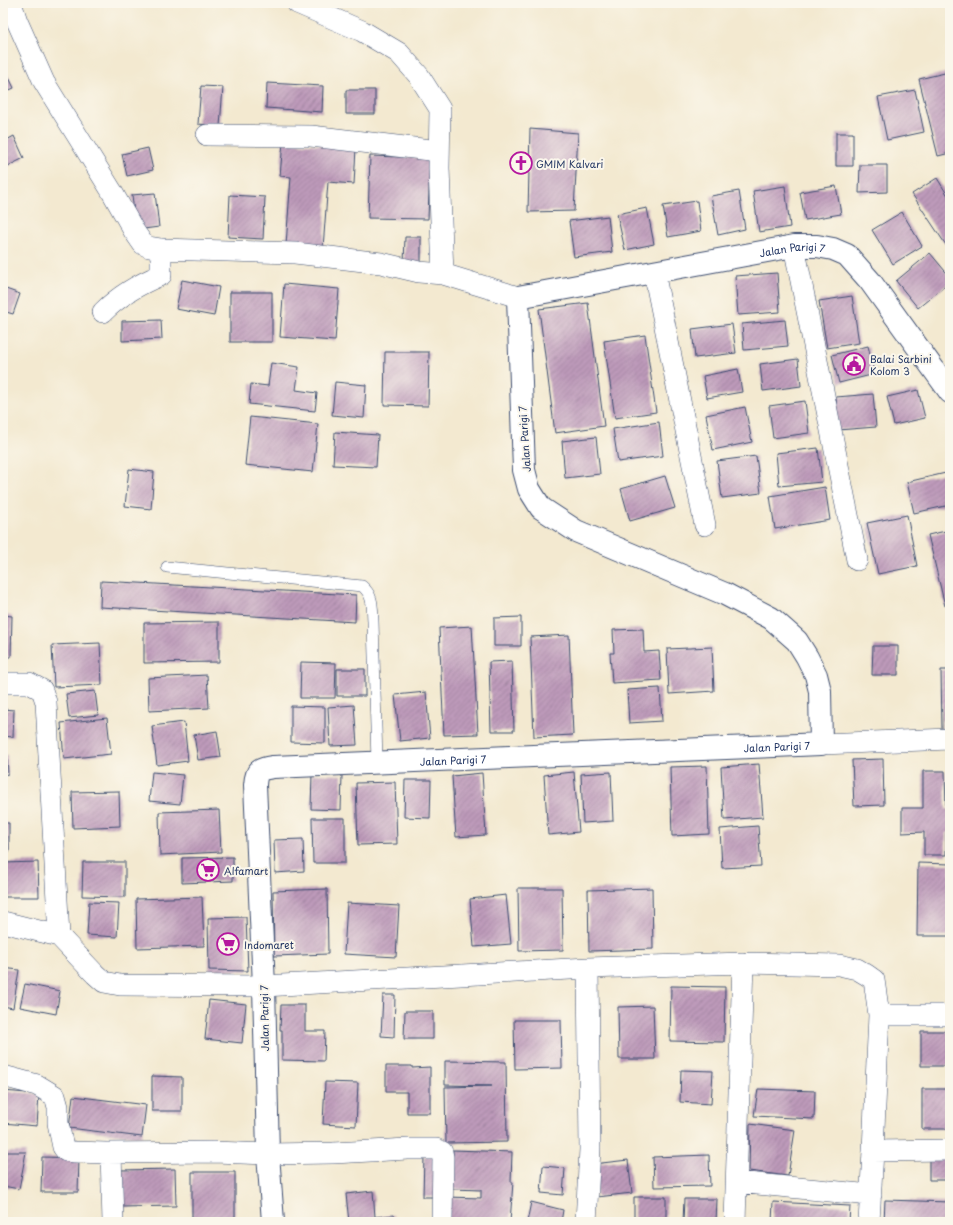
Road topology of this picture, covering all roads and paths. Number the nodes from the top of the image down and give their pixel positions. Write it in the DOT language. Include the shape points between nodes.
graph roads {
  1 [pos="11,3"];
  2 [pos="297,3"];
  3 [pos="207,135"];
  4 [pos="439,151"];
  5 [pos="794,246"];
  6 [pos="161,249"];
  7 [pos="654,272"];
  8 [pos="443,274"];
  9 [pos="518,297"];
  10 [pos="103,312"];
  11 [pos="950,392"];
  12 [pos="705,525"];
  13 [pos="857,560"];
  14 [pos="167,567"];
  15 [pos="3,683"];
  16 [pos="950,739"];
  17 [pos="821,744"];
  18 [pos="377,762"];
  19 [pos="3,922"];
  20 [pos="59,936"];
  21 [pos="743,963"];
  22 [pos="588,968"];
  23 [pos="264,986"];
  24 [pos="879,1015"];
  25 [pos="950,1015"];
  26 [pos="3,1076"];
  27 [pos="950,1150"];
  28 [pos="873,1151"];
  29 [pos="111,1153"];
  30 [pos="268,1154"];
  31 [pos="736,1182"];
  32 [pos="871,1195"];
  33 [pos="113,1222"];
  34 [pos="273,1222"];
  35 [pos="442,1222"];
  36 [pos="586,1222"];
  37 [pos="735,1222"];
  38 [pos="869,1222"];
  1 -- 6 [label="street" via="44,82 134,231 143,244"];
  2 -- 4 [label="street" via="362,30 398,53 419,76 440,108"];
  3 -- 4 [label="street" via="311,136"];
  4 -- 8 [label="street"];
  5 -- 7 [label="street, Jalan Parigi 7"];
  5 -- 11 [label="street, Jalan Parigi 7" via="817,246 847,255 870,281"];
  5 -- 13 [label="street"];
  6 -- 8 [label="street" via="295,253 380,263 419,272"];
  6 -- 10 [label="street" via="161,275 115,300"];
  7 -- 9 [label="street, Jalan Parigi 7"];
  7 -- 12 [label="street"];
  8 -- 9 [label="street"];
  9 -- 17 [label="street, Jalan Parigi 7" via="524,470 529,489 540,508 576,531 725,594 771,618 797,641 816,675 820,691"];
  14 -- 18 [label="lane" via="362,586 372,600 374,621"];
  15 -- 20 [label="street" via="29,683 42,690 46,702"];
  16 -- 17 [label="street"];
  17 -- 18 [label="street, Jalan Parigi 7"];
  18 -- 23 [label="street, Jalan Parigi 7" via="273,767 257,773 255,785"];
  19 -- 20 [label="street"];
  20 -- 23 [label="street" via="104,982 120,985"];
  21 -- 22 [label="street"];
  21 -- 24 [label="street" via="839,965 857,969 874,980"];
  21 -- 31 [label="street"];
  22 -- 23 [label="street"];
  22 -- 36 [label="street" via="590,1149"];
  23 -- 30 [label="street, Jalan Parigi 7"];
  24 -- 25 [label="street"];
  24 -- 28 [label="street"];
  26 -- 29 [label="street" via="37,1086 55,1096 60,1133 66,1151"];
  27 -- 28 [label="street"];
  28 -- 32 [label="street"];
  29 -- 30 [label="street"];
  29 -- 33 [label="street"];
  30 -- 34 [label="street, Jalan Parigi 7"];
  30 -- 35 [label="street" via="408,1148 440,1150 443,1157"];
  31 -- 32 [label="street"];
  31 -- 37 [label="street"];
  32 -- 38 [label="street"];
}
